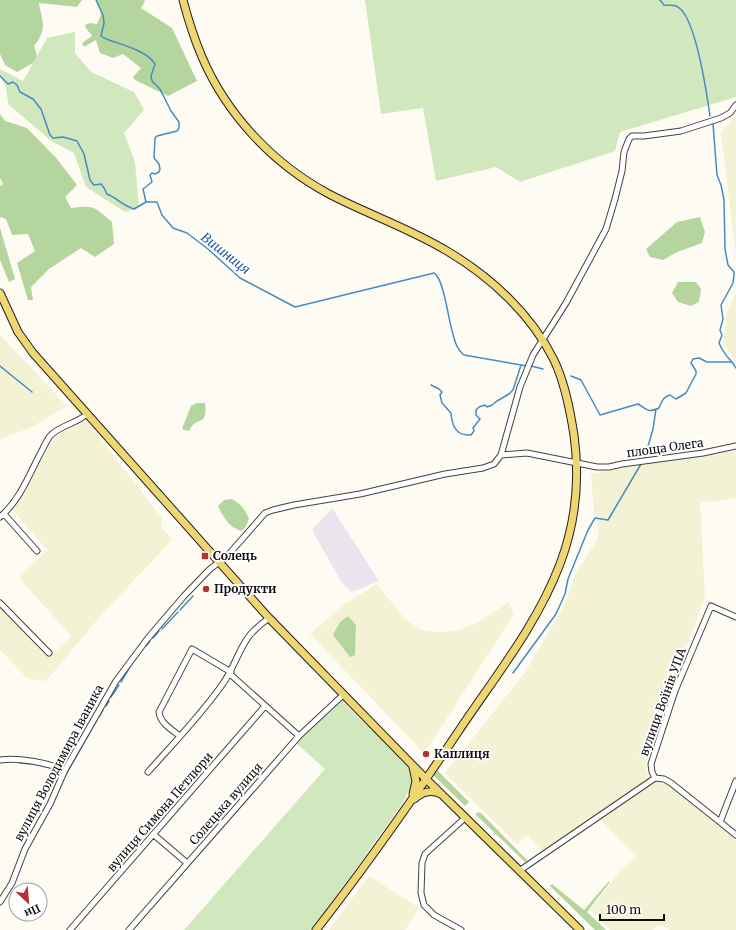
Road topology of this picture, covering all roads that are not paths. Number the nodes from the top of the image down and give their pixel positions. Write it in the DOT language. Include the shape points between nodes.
graph roads {
  1 [pos="183,0"];
  2 [pos="736,105"];
  3 [pos="0,293"];
  4 [pos="542,340"];
  5 [pos="87,414"];
  6 [pos="736,446"];
  7 [pos="501,456"];
  8 [pos="577,464"];
  9 [pos="2,515"];
  10 [pos="38,551"];
  11 [pos="219,562"];
  12 [pos="0,603"];
  13 [pos="736,617"];
  14 [pos="269,618"];
  15 [pos="49,653"];
  16 [pos="230,673"];
  17 [pos="343,695"];
  18 [pos="265,706"];
  19 [pos="180,736"];
  20 [pos="299,736"];
  21 [pos="0,760"];
  22 [pos="412,765"];
  23 [pos="65,770"];
  24 [pos="148,772"];
  25 [pos="655,778"];
  26 [pos="426,779"];
  27 [pos="736,780"];
  28 [pos="443,795"];
  29 [pos="409,803"];
  30 [pos="466,818"];
  31 [pos="720,822"];
  32 [pos="153,834"];
  33 [pos="736,835"];
  34 [pos="187,863"];
  35 [pos="519,870"];
  36 [pos="0,902"];
  37 [pos="70,930"];
  38 [pos="128,930"];
  39 [pos="316,930"];
  40 [pos="461,930"];
  41 [pos="580,930"];
  1 -- 4 [label="main road" via="203,60 228,105 263,146 300,177 322,190 416,234 476,271 498,287"];
  2 -- 4 [label="street" via="730,113 721,118 681,131 632,136 626,143 622,171 606,229 566,303"];
  3 -- 5 [label="main road" via="25,343"];
  4 -- 7 [label="street" via="520,387"];
  4 -- 8 [label="main road" via="554,360 564,388"];
  5 -- 9 [label="street" via="50,437 19,494"];
  5 -- 11 [label="main road"];
  6 -- 8 [label="street, площа Олега" via="609,467"];
  7 -- 8 [label="street, площа Олега" via="526,453"];
  7 -- 11 [label="street, вулиця Володимира Іваника" via="494,464 482,468 265,513"];
  8 -- 26 [label="main road" via="572,526 553,581 518,643"];
  9 -- 10 [label="street"];
  11 -- 14 [label="main road"];
  11 -- 23 [label="street, вулиця Володимира Іваника" via="184,596 131,660 106,697"];
  12 -- 15 [label="street"];
  13 -- 25 [label="street, вулиця Воїнів УПА" via="711,606 675,691 653,758 651,768"];
  14 -- 16 [label="street" via="247,638"];
  14 -- 17 [label="main road"];
  16 -- 18 [label="street"];
  16 -- 19 [label="street"];
  16 -- 19 [label="street" via="192,649 159,712 166,724"];
  17 -- 20 [label="street, Солецька вулиця"];
  17 -- 22 [label="main road"];
  18 -- 20 [label="street"];
  18 -- 32 [label="street, вулиця Симона Петлюри"];
  19 -- 24 [label="street"];
  20 -- 34 [label="street, Солецька вулиця"];
  21 -- 23 [label="street" via="14,759"];
  22 -- 26 [label="main road"];
  22 -- 29 [label="main road" via="416,777"];
  23 -- 36 [label="street, вулиця Володимира Іваника" via="50,804 25,848 12,883"];
  25 -- 31 [label="street" via="671,783"];
  25 -- 35 [label="street"];
  26 -- 28 [label="main road"];
  26 -- 29 [label="main road"];
  27 -- 31 [label="street"];
  28 -- 29 [label="main road" via="433,791 426,792"];
  28 -- 30 [label="main road"];
  29 -- 39 [label="main road"];
  30 -- 35 [label="main road"];
  30 -- 40 [label="street" via="425,854 421,892 424,905 434,915"];
  31 -- 33 [label="street"];
  32 -- 34 [label="street"];
  32 -- 37 [label="street, вулиця Симона Петлюри"];
  34 -- 38 [label="street, Солецька вулиця"];
  35 -- 41 [label="main road"];
}
